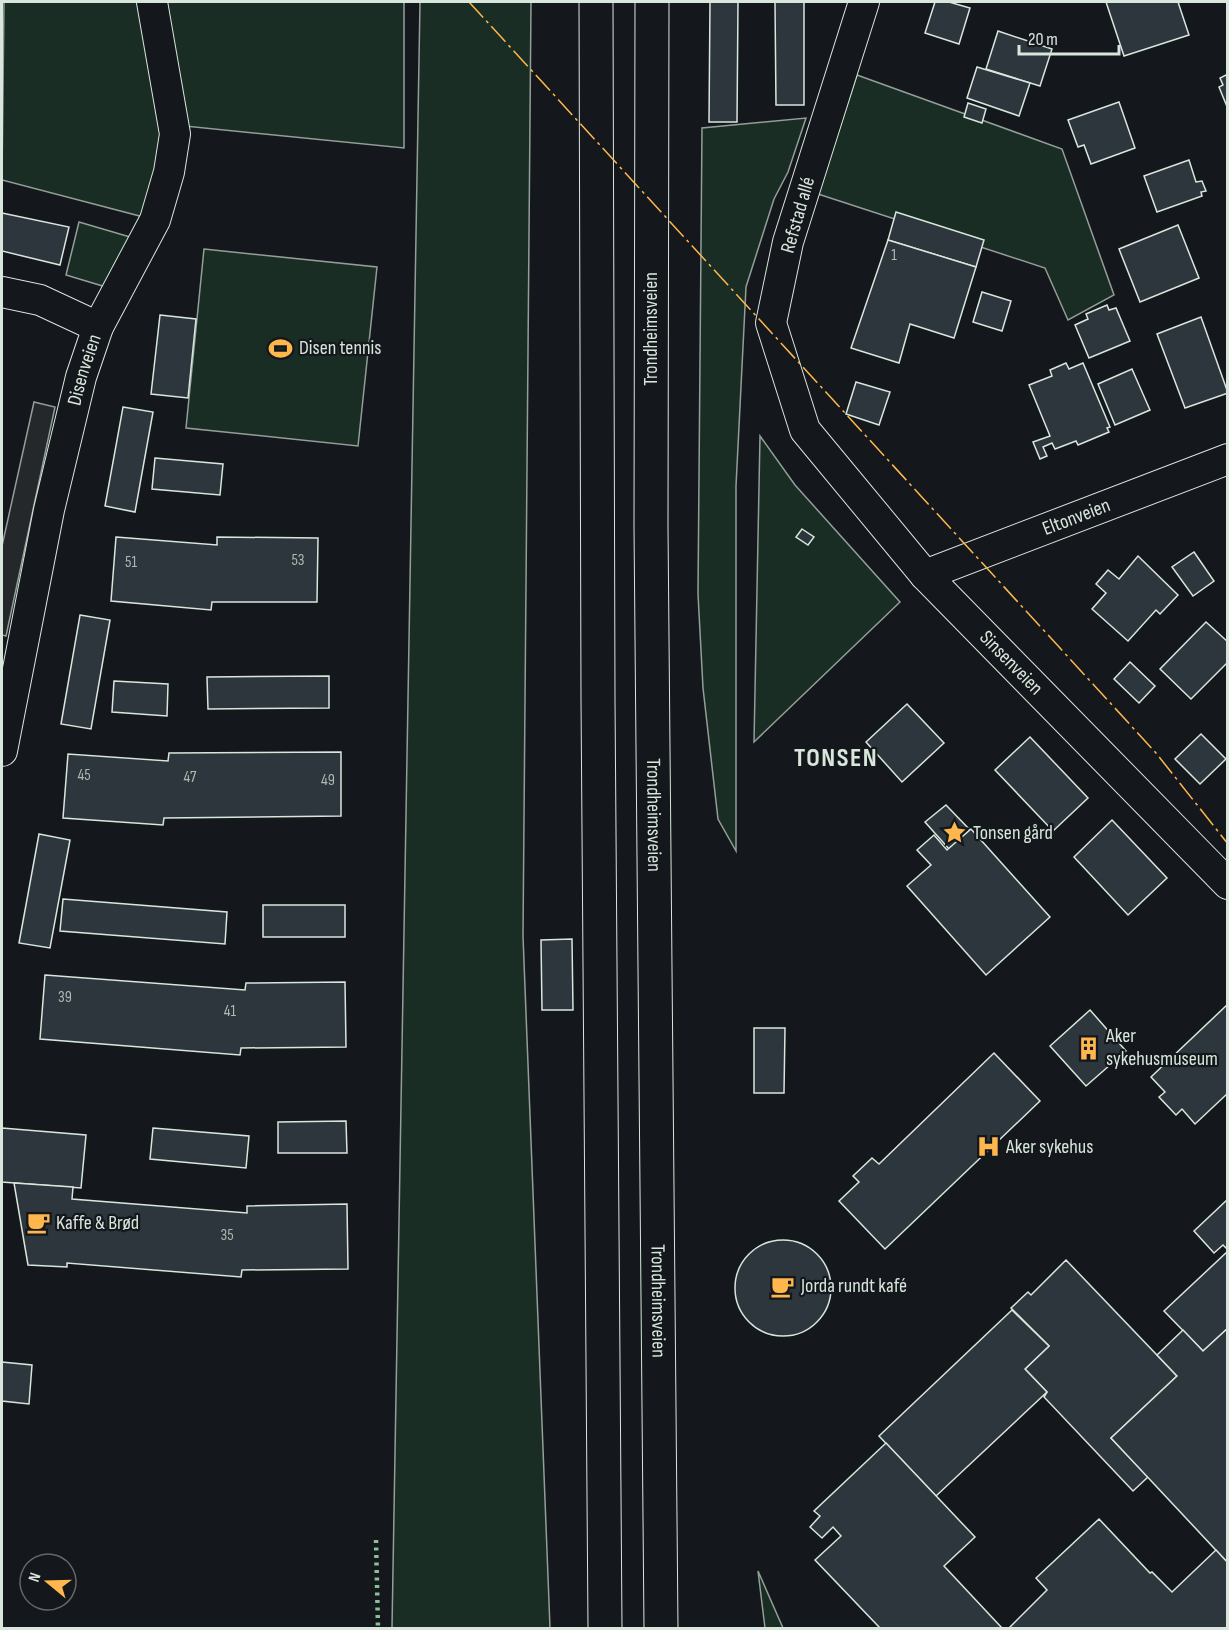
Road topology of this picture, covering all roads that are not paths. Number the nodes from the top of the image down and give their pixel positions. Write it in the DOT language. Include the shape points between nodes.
graph roads {
  1 [pos="152,2"];
  2 [pos="596,2"];
  3 [pos="652,2"];
  4 [pos="864,2"];
  5 [pos="2,292"];
  6 [pos="98,327"];
  7 [pos="805,430"];
  8 [pos="1227,459"];
  9 [pos="925,575"];
  10 [pos="2,751"];
  11 [pos="1227,884"];
  12 [pos="605,1629"];
  13 [pos="661,1629"];
  1 -- 6 [label="street, Disenveien" via="175,134 169,172 155,220"];
  2 -- 12 [label="highway"];
  3 -- 13 [label="highway, Trondheimsveien" via="651,527"];
  4 -- 7 [label="street, Refstad allé" via="788,242 771,323"];
  5 -- 6 [label="street" via="40,300"];
  6 -- 10 [label="street, Disenveien" via="81,376 49,510"];
  7 -- 9 [label="street, Sinsenveien"];
  8 -- 9 [label="street, Eltonveien"];
  9 -- 11 [label="street, Sinsenveien"];
}
